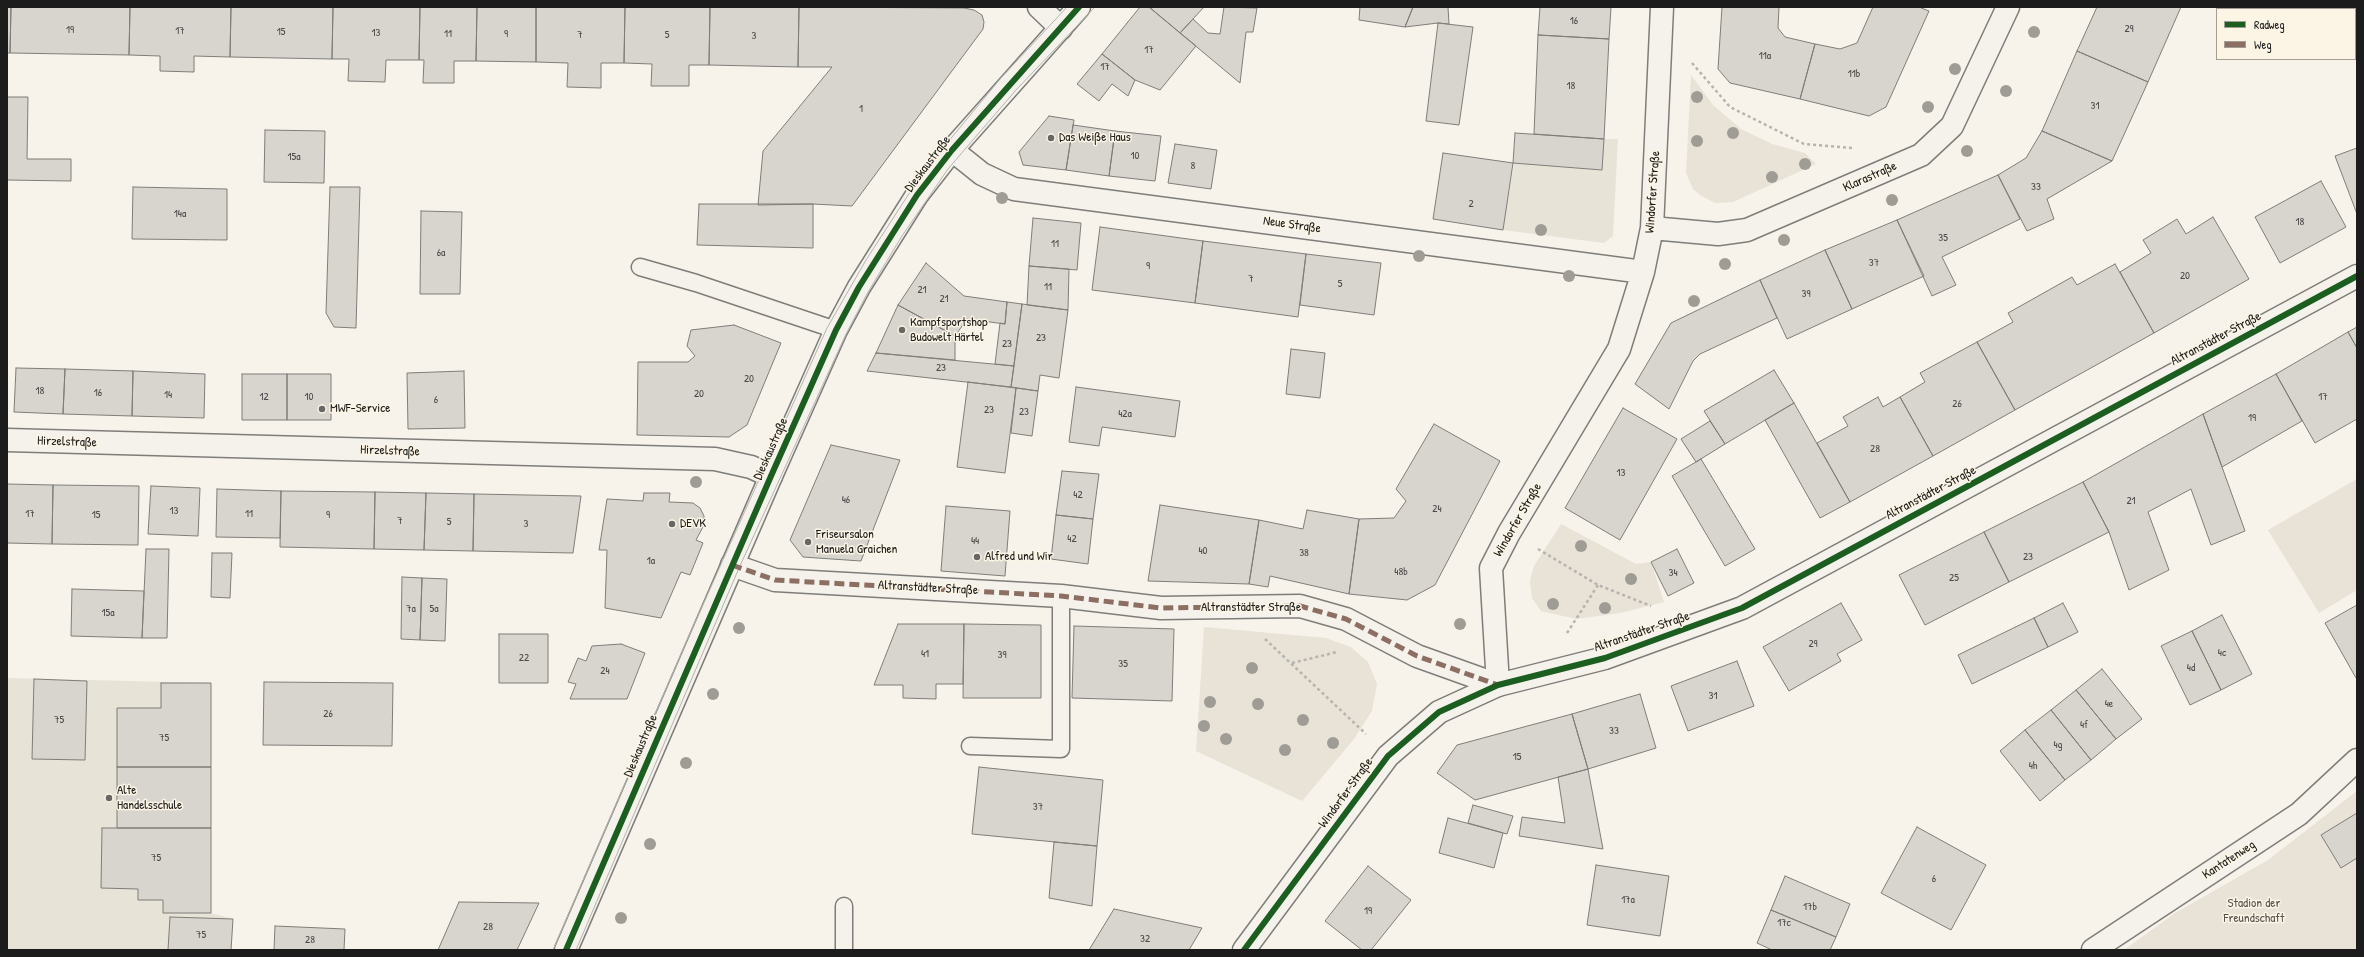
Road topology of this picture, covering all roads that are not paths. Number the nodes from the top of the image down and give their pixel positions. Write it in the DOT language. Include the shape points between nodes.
graph roads {
  1 [pos="1039,7"];
  2 [pos="1079,7"];
  3 [pos="2008,7"];
  4 [pos="1662,16"];
  5 [pos="1060,28"];
  6 [pos="952,150"];
  7 [pos="1652,228"];
  8 [pos="640,267"];
  9 [pos="1643,272"];
  10 [pos="2357,276"];
  11 [pos="836,330"];
  12 [pos="7,440"];
  13 [pos="771,476"];
  14 [pos="732,565"];
  15 [pos="1061,596"];
  16 [pos="1498,685"];
  17 [pos="970,746"];
  18 [pos="2357,760"];
  19 [pos="844,906"];
  20 [pos="566,950"];
  21 [pos="844,950"];
  22 [pos="1244,950"];
  23 [pos="2092,950"];
  1 -- 5 [label="street"];
  2 -- 5 [label="street, Dieskaustraße"];
  3 -- 7 [label="street, Klarastraße" via="1952,126 1921,155 1747,230 1718,234"];
  4 -- 7 [label="street, Windorfer Straße"];
  5 -- 6 [label="street, Dieskaustraße"];
  6 -- 9 [label="street, Neue Straße" via="982,174 1014,189"];
  6 -- 11 [label="street, Dieskaustraße" via="917,195 882,249"];
  7 -- 9 [label="street, Windorfer Straße"];
  8 -- 11 [label="lane"];
  9 -- 16 [label="street, Windorfer Straße" via="1619,348 1509,533 1491,568"];
  10 -- 16 [label="street, Altranstädter Straße" via="1749,604 1605,658"];
  11 -- 13 [label="street, Dieskaustraße"];
  12 -- 13 [label="street, Hirzelstraße" via="715,459 752,467"];
  13 -- 14 [label="street, Dieskaustraße"];
  14 -- 15 [label="street, Altranstädter Straße" via="775,580"];
  14 -- 20 [label="street, Dieskaustraße"];
  15 -- 16 [label="street, Altranstädter Straße" via="1161,608 1300,606 1346,619 1417,656"];
  15 -- 17 [label="lane" via="1061,749"];
  16 -- 22 [label="street, Windorfer Straße" via="1439,712 1388,756"];
  18 -- 23 [label="street, Kantatenweg" via="2299,814"];
  19 -- 21 [label="lane"];
}
